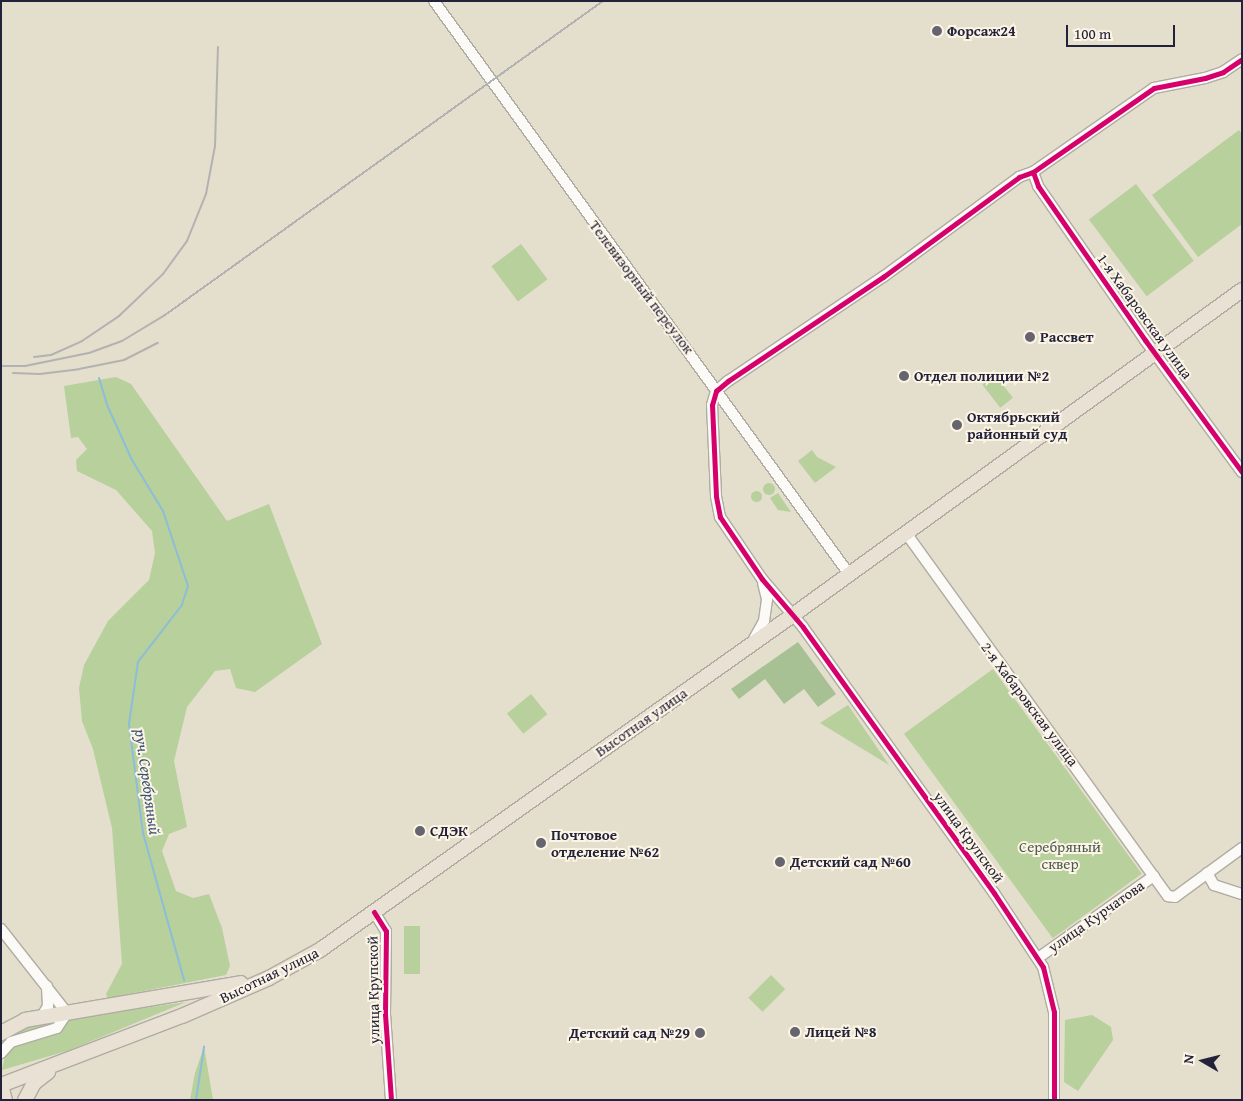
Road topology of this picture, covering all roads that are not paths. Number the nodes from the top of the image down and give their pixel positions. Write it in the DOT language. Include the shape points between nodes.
graph roads {
  1 [pos="434,1"];
  2 [pos="1242,59"];
  3 [pos="1033,172"];
  4 [pos="1242,290"];
  5 [pos="1155,352"];
  6 [pos="716,391"];
  7 [pos="1242,472"];
  8 [pos="906,533"];
  9 [pos="849,574"];
  10 [pos="762,579"];
  11 [pos="793,615"];
  12 [pos="749,646"];
  13 [pos="1242,848"];
  14 [pos="1207,873"];
  15 [pos="1154,876"];
  16 [pos="1242,894"];
  17 [pos="374,912"];
  18 [pos="1,929"];
  19 [pos="1038,958"];
  20 [pos="269,978"];
  21 [pos="47,986"];
  22 [pos="67,1013"];
  23 [pos="42,1016"];
  24 [pos="1,1032"];
  25 [pos="1,1054"];
  26 [pos="56,1066"];
  27 [pos="1,1086"];
  28 [pos="4,1100"];
  29 [pos="25,1100"];
  30 [pos="391,1100"];
  31 [pos="1054,1100"];
  1 -- 6 [label="street, Телевизорный переулок"];
  2 -- 3 [label="street" via="1223,72 1205,78 1154,88"];
  3 -- 5 [label="street, 1-я Хабаровская улица" via="1038,186"];
  3 -- 6 [label="street" via="1019,177"];
  4 -- 5 [label="main road, Высотная улица"];
  5 -- 7 [label="street, 1-я Хабаровская улица"];
  5 -- 8 [label="main road, Высотная улица"];
  6 -- 9 [label="street, Телевизорный переулок"];
  6 -- 10 [label="street, улица Крупской" via="712,405 714,470 720,517"];
  8 -- 9 [label="main road, Высотная улица"];
  8 -- 15 [label="street, 2-я Хабаровская улица"];
  9 -- 11 [label="main road, Высотная улица"];
  10 -- 11 [label="street, улица Крупской"];
  10 -- 12 [label="street" via="767,599 764,621"];
  11 -- 12 [label="main road, Высотная улица"];
  11 -- 19 [label="street, улица Крупской"];
  12 -- 17 [label="main road, Высотная улица"];
  13 -- 14 [label="street"];
  14 -- 15 [label="street, 2-я Хабаровская улица" via="1175,897 1168,896"];
  14 -- 16 [label="street" via="1214,885"];
  15 -- 19 [label="street, улица Курчатова"];
  17 -- 20 [label="main road, Высотная улица" via="320,950"];
  17 -- 30 [label="street, улица Крупской" via="386,931 385,1014"];
  18 -- 21 [label="street"];
  19 -- 31 [label="street, улица Крупской" via="1051,992 1054,1012"];
  20 -- 22 [label="main road"];
  20 -- 26 [label="main road, Высотная улица"];
  21 -- 22 [label="street"];
  21 -- 23 [label="street" via="48,1006"];
  22 -- 23 [label="main road"];
  22 -- 25 [label="street" via="57,1028 12,1042"];
  23 -- 24 [label="main road" via="18,1022"];
  26 -- 27 [label="main road, Высотная улица"];
  26 -- 29 [label="main road" via="34,1083"];
  27 -- 28 [label="main road"];
}
